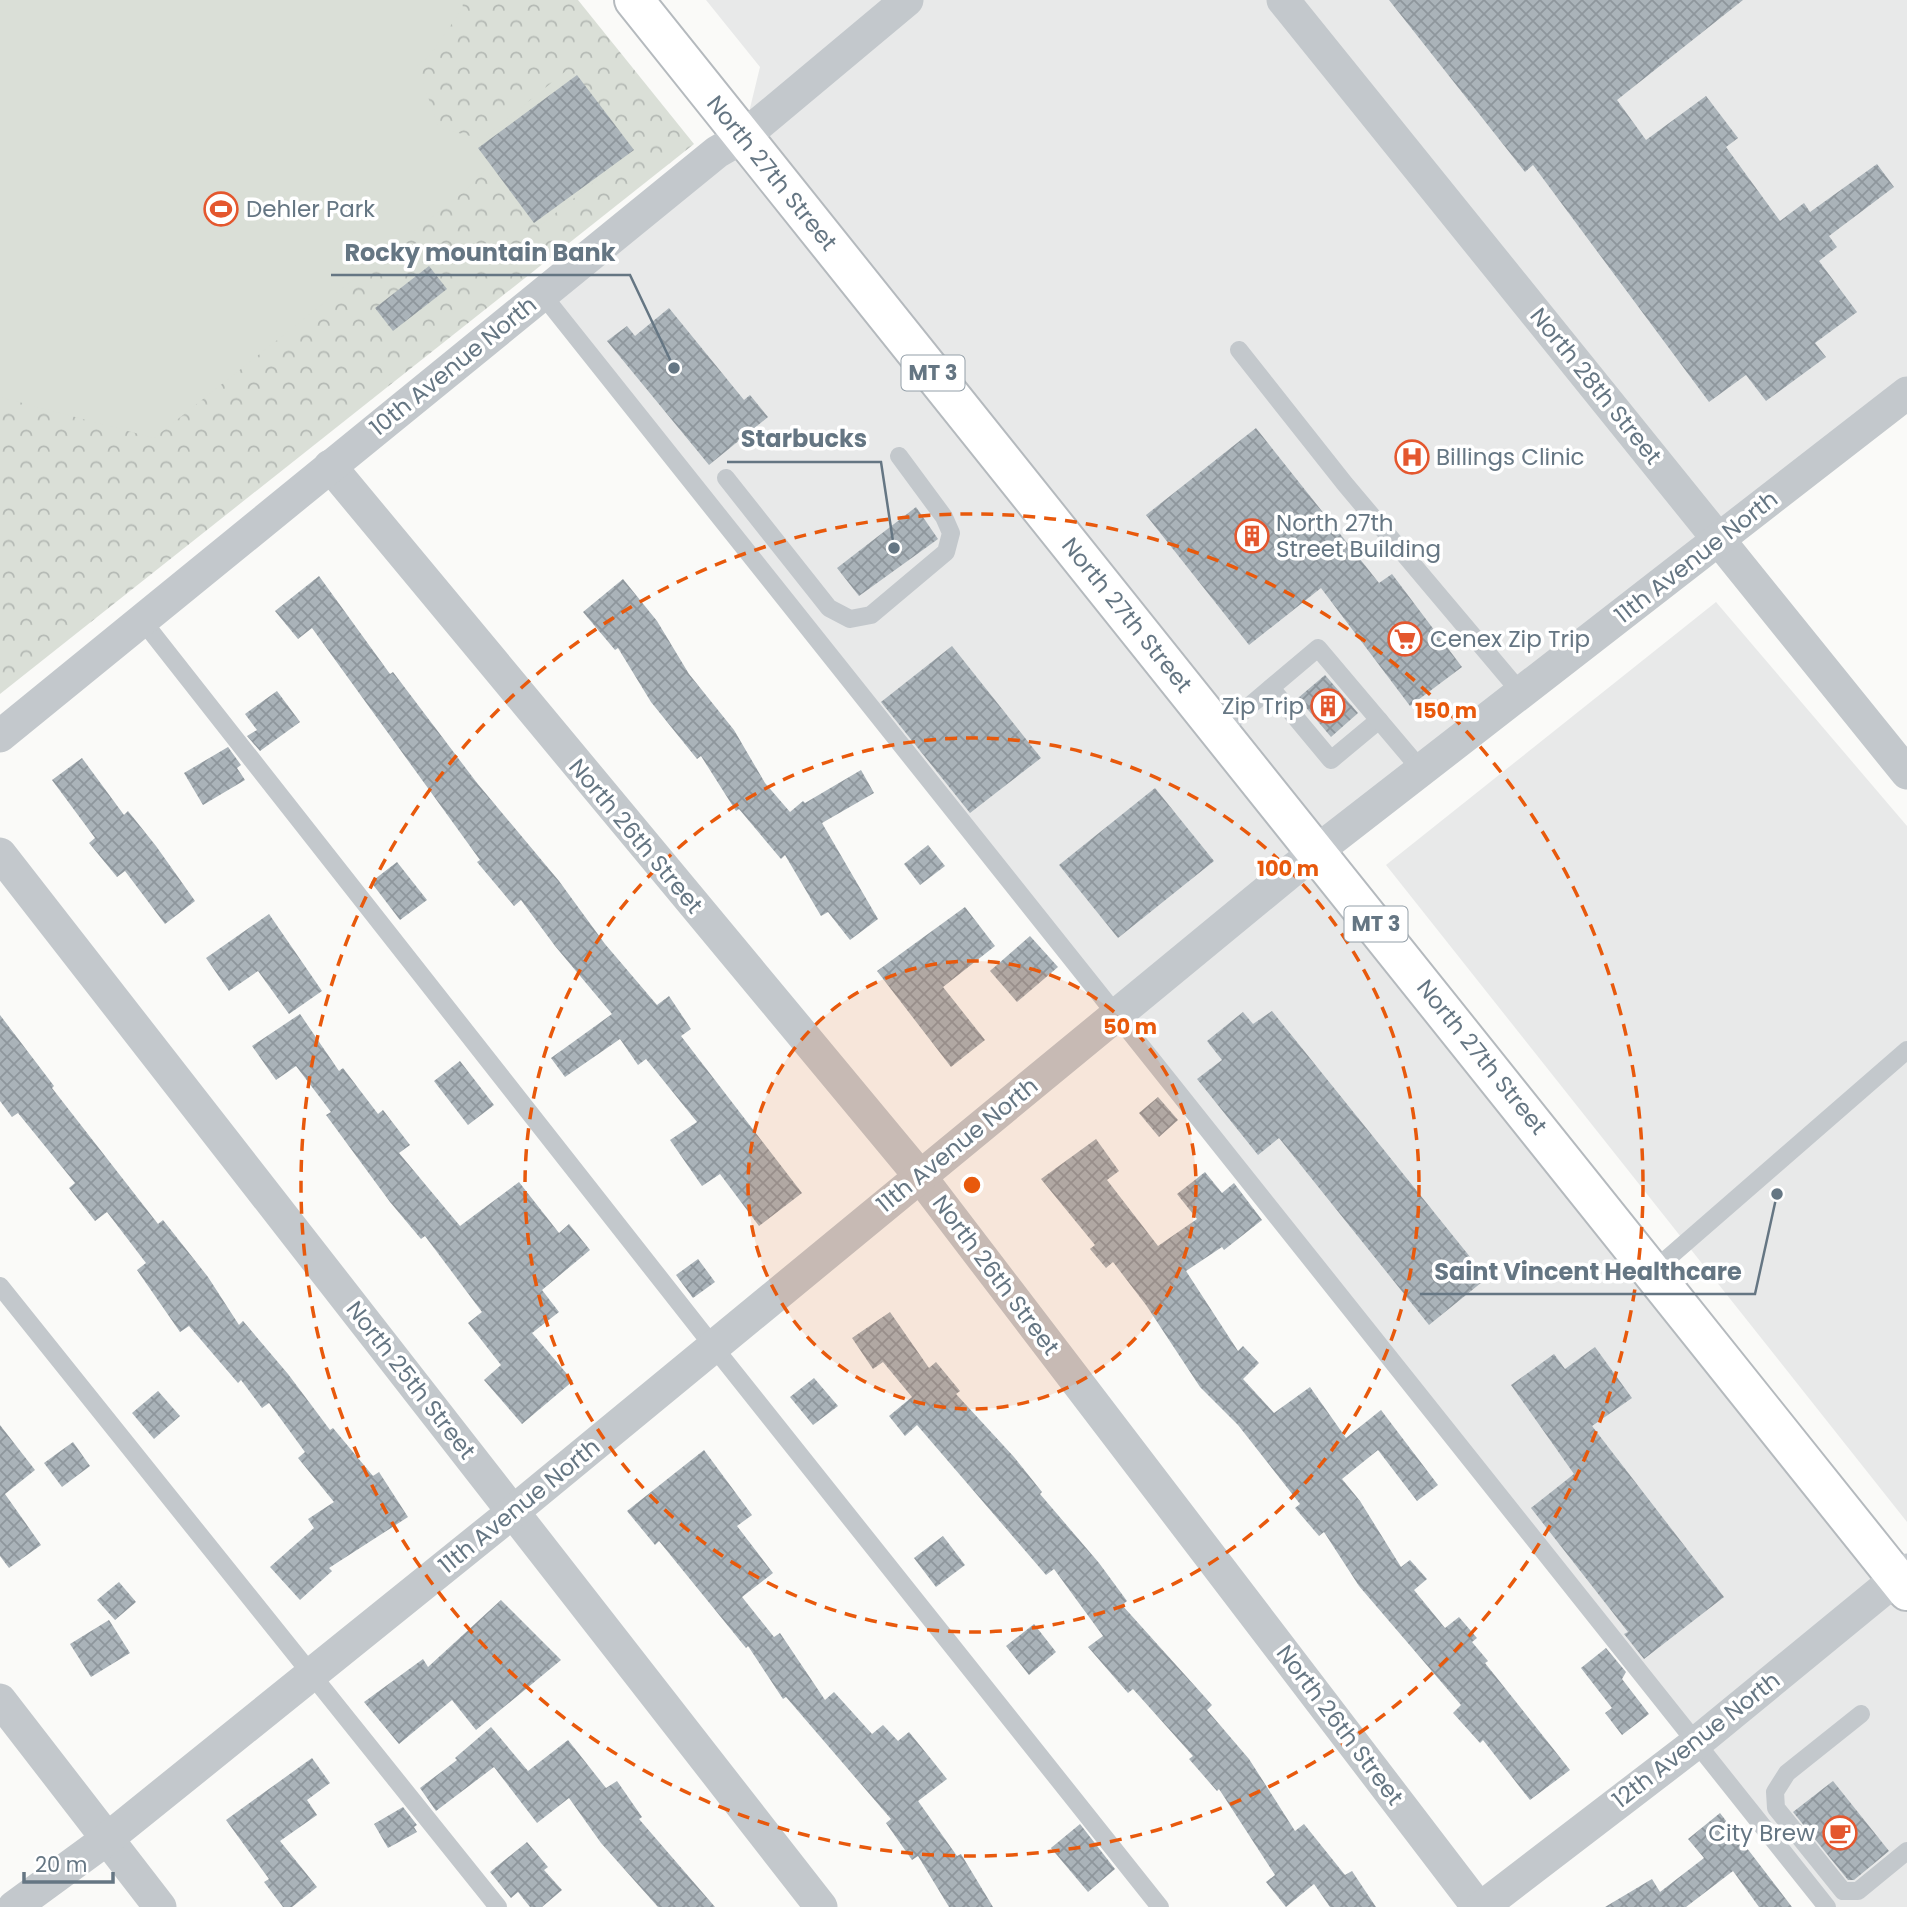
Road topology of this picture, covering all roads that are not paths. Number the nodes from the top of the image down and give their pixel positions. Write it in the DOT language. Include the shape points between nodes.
graph roads {
  1 [pos="634,0"];
  2 [pos="907,0"];
  3 [pos="1283,0"];
  4 [pos="743,137"];
  5 [pos="542,294"];
  6 [pos="1239,350"];
  7 [pos="1907,393"];
  8 [pos="898,456"];
  9 [pos="330,466"];
  10 [pos="726,478"];
  11 [pos="1720,539"];
  12 [pos="142,620"];
  13 [pos="1271,688"];
  14 [pos="1521,694"];
  15 [pos="1379,720"];
  16 [pos="1220,730"];
  17 [pos="0,736"];
  18 [pos="1422,771"];
  19 [pos="1907,773"];
  20 [pos="1318,852"];
  21 [pos="0,854"];
  22 [pos="1116,1017"];
  23 [pos="1907,1051"];
  24 [pos="919,1175"];
  25 [pos="1653,1271"];
  26 [pos="0,1286"];
  27 [pos="713,1346"];
  28 [pos="514,1511"];
  29 [pos="1904,1580"];
  30 [pos="312,1674"];
  31 [pos="0,1700"];
  32 [pos="1861,1714"];
  33 [pos="1696,1742"];
  34 [pos="107,1839"];
  35 [pos="1907,1851"];
  36 [pos="14,1907"];
  37 [pos="160,1907"];
  38 [pos="498,1907"];
  39 [pos="821,1907"];
  40 [pos="1160,1907"];
  41 [pos="1480,1907"];
  42 [pos="1827,1907"];
  1 -- 4 [label="main road, North 27th Street / MT 3"];
  2 -- 4 [label="street, 10th Avenue North"];
  3 -- 11 [label="street, North 28th Street"];
  4 -- 5 [label="street, 10th Avenue North" via="717,152"];
  4 -- 16 [label="main road, North 27th Street / MT 3"];
  5 -- 9 [label="street, 10th Avenue North"];
  5 -- 22 [label="lane"];
  6 -- 14 [label="lane"];
  7 -- 11 [label="street, 11th Avenue North"];
  8 -- 10 [label="lane" via="944,517 951,533 946,552 871,615 850,619 829,608"];
  9 -- 12 [label="street, 10th Avenue North"];
  9 -- 24 [label="street, North 26th Street"];
  11 -- 14 [label="street, 11th Avenue North"];
  11 -- 19 [label="street, North 28th Street"];
  12 -- 17 [label="street, 10th Avenue North"];
  12 -- 27 [label="lane"];
  13 -- 15 [label="lane" via="1318,649"];
  13 -- 15 [label="lane" via="1331,760"];
  13 -- 16 [label="lane"];
  14 -- 18 [label="street, 11th Avenue North"];
  15 -- 18 [label="lane"];
  16 -- 20 [label="main road, North 27th Street / MT 3"];
  18 -- 20 [label="street, 11th Avenue North"];
  20 -- 22 [label="street, 11th Avenue North"];
  20 -- 25 [label="main road, North 27th Street / MT 3"];
  21 -- 28 [label="street, North 25th Street"];
  22 -- 24 [label="street, 11th Avenue North"];
  22 -- 33 [label="lane"];
  23 -- 25 [label="lane"];
  24 -- 27 [label="street, 11th Avenue North"];
  24 -- 41 [label="street, North 26th Street"];
  25 -- 29 [label="main road, North 27th Street / MT 3"];
  26 -- 30 [label="lane"];
  27 -- 28 [label="street, 11th Avenue North"];
  27 -- 40 [label="lane"];
  28 -- 30 [label="street, 11th Avenue North"];
  28 -- 39 [label="street, North 25th Street"];
  29 -- 33 [label="street, 12th Avenue North"];
  30 -- 34 [label="street, 11th Avenue North"];
  30 -- 38 [label="lane"];
  31 -- 34 [label="street"];
  32 -- 35 [label="lane" via="1787,1773 1775,1792 1776,1808 1843,1891 1858,1891"];
  33 -- 41 [label="street, 12th Avenue North"];
  33 -- 42 [label="lane"];
  34 -- 36 [label="street, 11th Avenue North"];
  34 -- 37 [label="street"];
}
